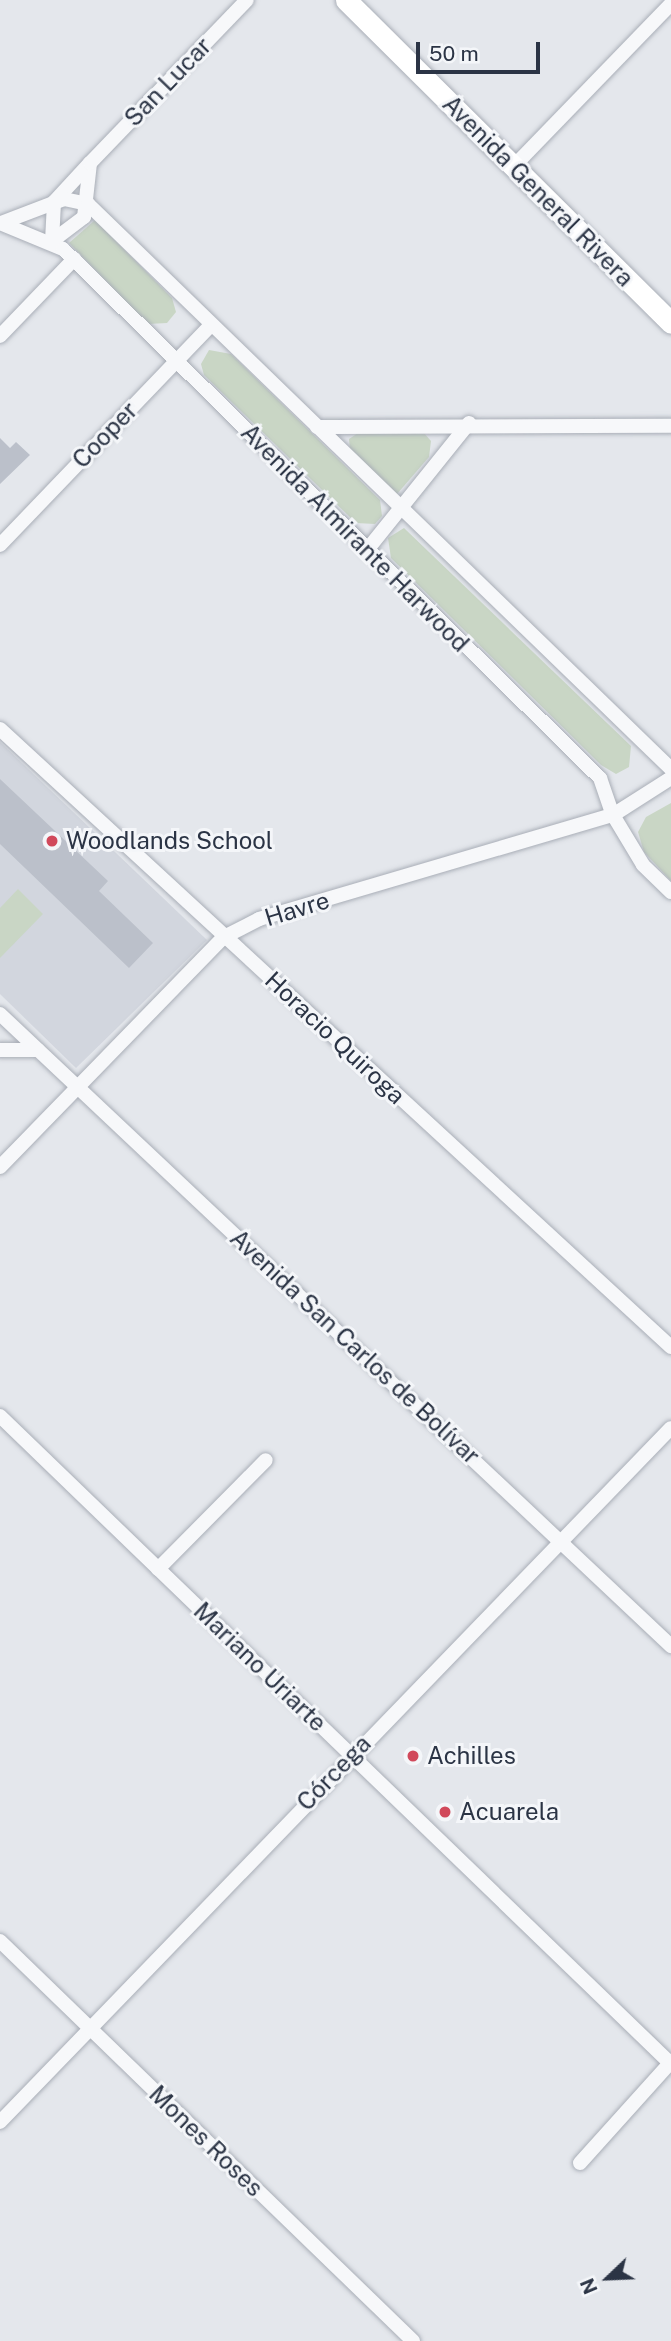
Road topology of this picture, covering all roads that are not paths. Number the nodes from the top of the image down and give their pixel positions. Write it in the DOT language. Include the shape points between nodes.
graph roads {
  1 [pos="247,0"];
  2 [pos="346,0"];
  3 [pos="671,4"];
  4 [pos="90,163"];
  5 [pos="513,167"];
  6 [pos="54,202"];
  7 [pos="89,204"];
  8 [pos="0,223"];
  9 [pos="52,241"];
  10 [pos="74,259"];
  11 [pos="671,323"];
  12 [pos="211,325"];
  13 [pos="0,336"];
  14 [pos="176,361"];
  15 [pos="469,423"];
  16 [pos="671,426"];
  17 [pos="317,427"];
  18 [pos="402,512"];
  19 [pos="0,545"];
  20 [pos="367,550"];
  21 [pos="0,729"];
  22 [pos="671,769"];
  23 [pos="671,778"];
  24 [pos="613,815"];
  25 [pos="671,892"];
  26 [pos="224,937"];
  27 [pos="0,1014"];
  28 [pos="0,1050"];
  29 [pos="38,1050"];
  30 [pos="80,1087"];
  31 [pos="0,1167"];
  32 [pos="671,1347"];
  33 [pos="0,1416"];
  34 [pos="671,1428"];
  35 [pos="266,1460"];
  36 [pos="562,1543"];
  37 [pos="158,1569"];
  38 [pos="671,1646"];
  39 [pos="351,1755"];
  40 [pos="0,1941"];
  41 [pos="90,2029"];
  42 [pos="671,2064"];
  43 [pos="0,2122"];
  44 [pos="580,2163"];
  45 [pos="413,2341"];
  1 -- 4 [label="street, San Lucar"];
  2 -- 5 [label="main road, Avenida General Rivera"];
  3 -- 5 [label="street"];
  4 -- 6 [label="street, San Lucar"];
  4 -- 7 [label="street"];
  5 -- 11 [label="main road, Avenida General Rivera"];
  6 -- 7 [label="street, Avenida Almirante Harwood"];
  6 -- 8 [label="street, Avenida Almirante Harwood"];
  6 -- 9 [label="street"];
  7 -- 9 [label="street" via="77,226"];
  7 -- 12 [label="street, Avenida Almirante Harwood"];
  8 -- 9 [label="street, Avenida Almirante Harwood"];
  9 -- 10 [label="street, Avenida Almirante Harwood"];
  10 -- 13 [label="street"];
  10 -- 14 [label="street, Avenida Almirante Harwood"];
  12 -- 14 [label="street, Cooper"];
  12 -- 17 [label="street, Avenida Almirante Harwood"];
  14 -- 19 [label="street, Cooper"];
  14 -- 20 [label="street, Avenida Almirante Harwood"];
  15 -- 16 [label="street"];
  15 -- 17 [label="street"];
  15 -- 18 [label="street" via="407,497"];
  17 -- 18 [label="street, Avenida Almirante Harwood"];
  18 -- 20 [label="street"];
  18 -- 22 [label="street, Avenida Almirante Harwood"];
  20 -- 24 [label="street, Avenida Almirante Harwood" via="600,778"];
  21 -- 26 [label="street, Horacio Quiroga"];
  23 -- 24 [label="street, Havre"];
  24 -- 25 [label="street, Avenida Almirante Harwood" via="643,865"];
  24 -- 26 [label="street, Havre" via="259,919"];
  26 -- 30 [label="street, Havre"];
  26 -- 32 [label="street, Horacio Quiroga"];
  27 -- 29 [label="street, Avenida San Carlos de Bolívar"];
  28 -- 29 [label="street"];
  29 -- 30 [label="street, Avenida San Carlos de Bolívar"];
  30 -- 31 [label="street, Havre"];
  30 -- 36 [label="street, Avenida San Carlos de Bolívar"];
  33 -- 37 [label="street, Mariano Uriarte"];
  34 -- 36 [label="street, Córcega"];
  35 -- 37 [label="street"];
  36 -- 38 [label="street, Avenida San Carlos de Bolívar"];
  36 -- 39 [label="street, Córcega"];
  37 -- 39 [label="street, Mariano Uriarte"];
  39 -- 41 [label="street, Córcega"];
  39 -- 42 [label="street, Mariano Uriarte"];
  40 -- 41 [label="street, Mones Roses"];
  41 -- 43 [label="street, Córcega"];
  41 -- 45 [label="street, Mones Roses"];
  42 -- 44 [label="street"];
}
